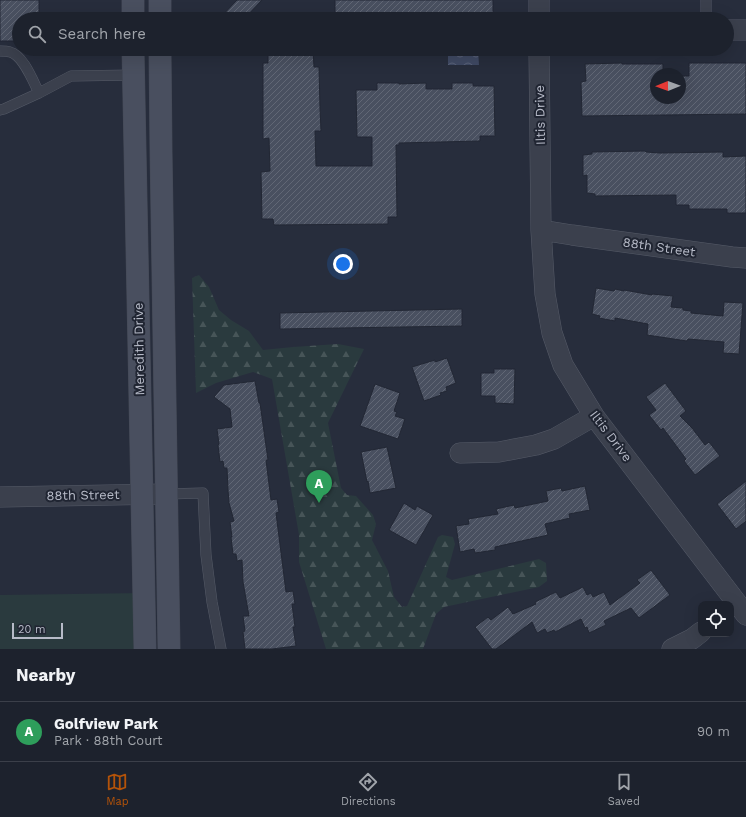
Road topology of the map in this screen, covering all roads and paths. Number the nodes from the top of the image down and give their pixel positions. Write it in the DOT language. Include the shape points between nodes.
graph roads {
  1 [pos="133,0"];
  2 [pos="160,0"];
  3 [pos="539,0"];
  4 [pos="706,0"];
  5 [pos="133,12"];
  6 [pos="160,12"];
  7 [pos="539,12"];
  8 [pos="706,12"];
  9 [pos="734,30"];
  10 [pos="746,30"];
  11 [pos="0,51"];
  12 [pos="12,53"];
  13 [pos="17,56"];
  14 [pos="134,56"];
  15 [pos="160,56"];
  16 [pos="539,56"];
  17 [pos="134,75"];
  18 [pos="39,93"];
  19 [pos="0,110"];
  20 [pos="541,230"];
  21 [pos="746,258"];
  22 [pos="594,416"];
  23 [pos="460,453"];
  24 [pos="142,494"];
  25 [pos="166,494"];
  26 [pos="0,497"];
  27 [pos="740,606"];
  28 [pos="698,634"];
  29 [pos="145,649"];
  30 [pos="169,649"];
  31 [pos="221,649"];
  32 [pos="672,649"];
  1 -- 5 [label="main road"];
  2 -- 6 [label="main road"];
  3 -- 7 [label="street"];
  4 -- 8 [label="lane"];
  9 -- 10 [label="street"];
  11 -- 12 [label="lane"];
  13 -- 18 [label="lane" via="22,60"];
  14 -- 17 [label="main road, Meredith Drive"];
  15 -- 25 [label="main road, Meredith Drive"];
  16 -- 20 [label="street, Iltis Drive"];
  17 -- 18 [label="lane" via="71,76"];
  17 -- 24 [label="main road, Meredith Drive"];
  18 -- 19 [label="lane"];
  20 -- 21 [label="street, 88th Street"];
  20 -- 22 [label="street, Iltis Drive" via="545,294 552,333 563,365"];
  22 -- 23 [label="street" via="554,439 536,445 499,452"];
  22 -- 27 [label="street, Iltis Drive"];
  24 -- 25 [label="street, 88th Street"];
  24 -- 26 [label="street, 88th Street"];
  24 -- 29 [label="main road, Meredith Drive"];
  25 -- 30 [label="main road, Meredith Drive"];
  25 -- 31 [label="lane" via="203,493 206,555"];
  28 -- 32 [label="street"];
}
